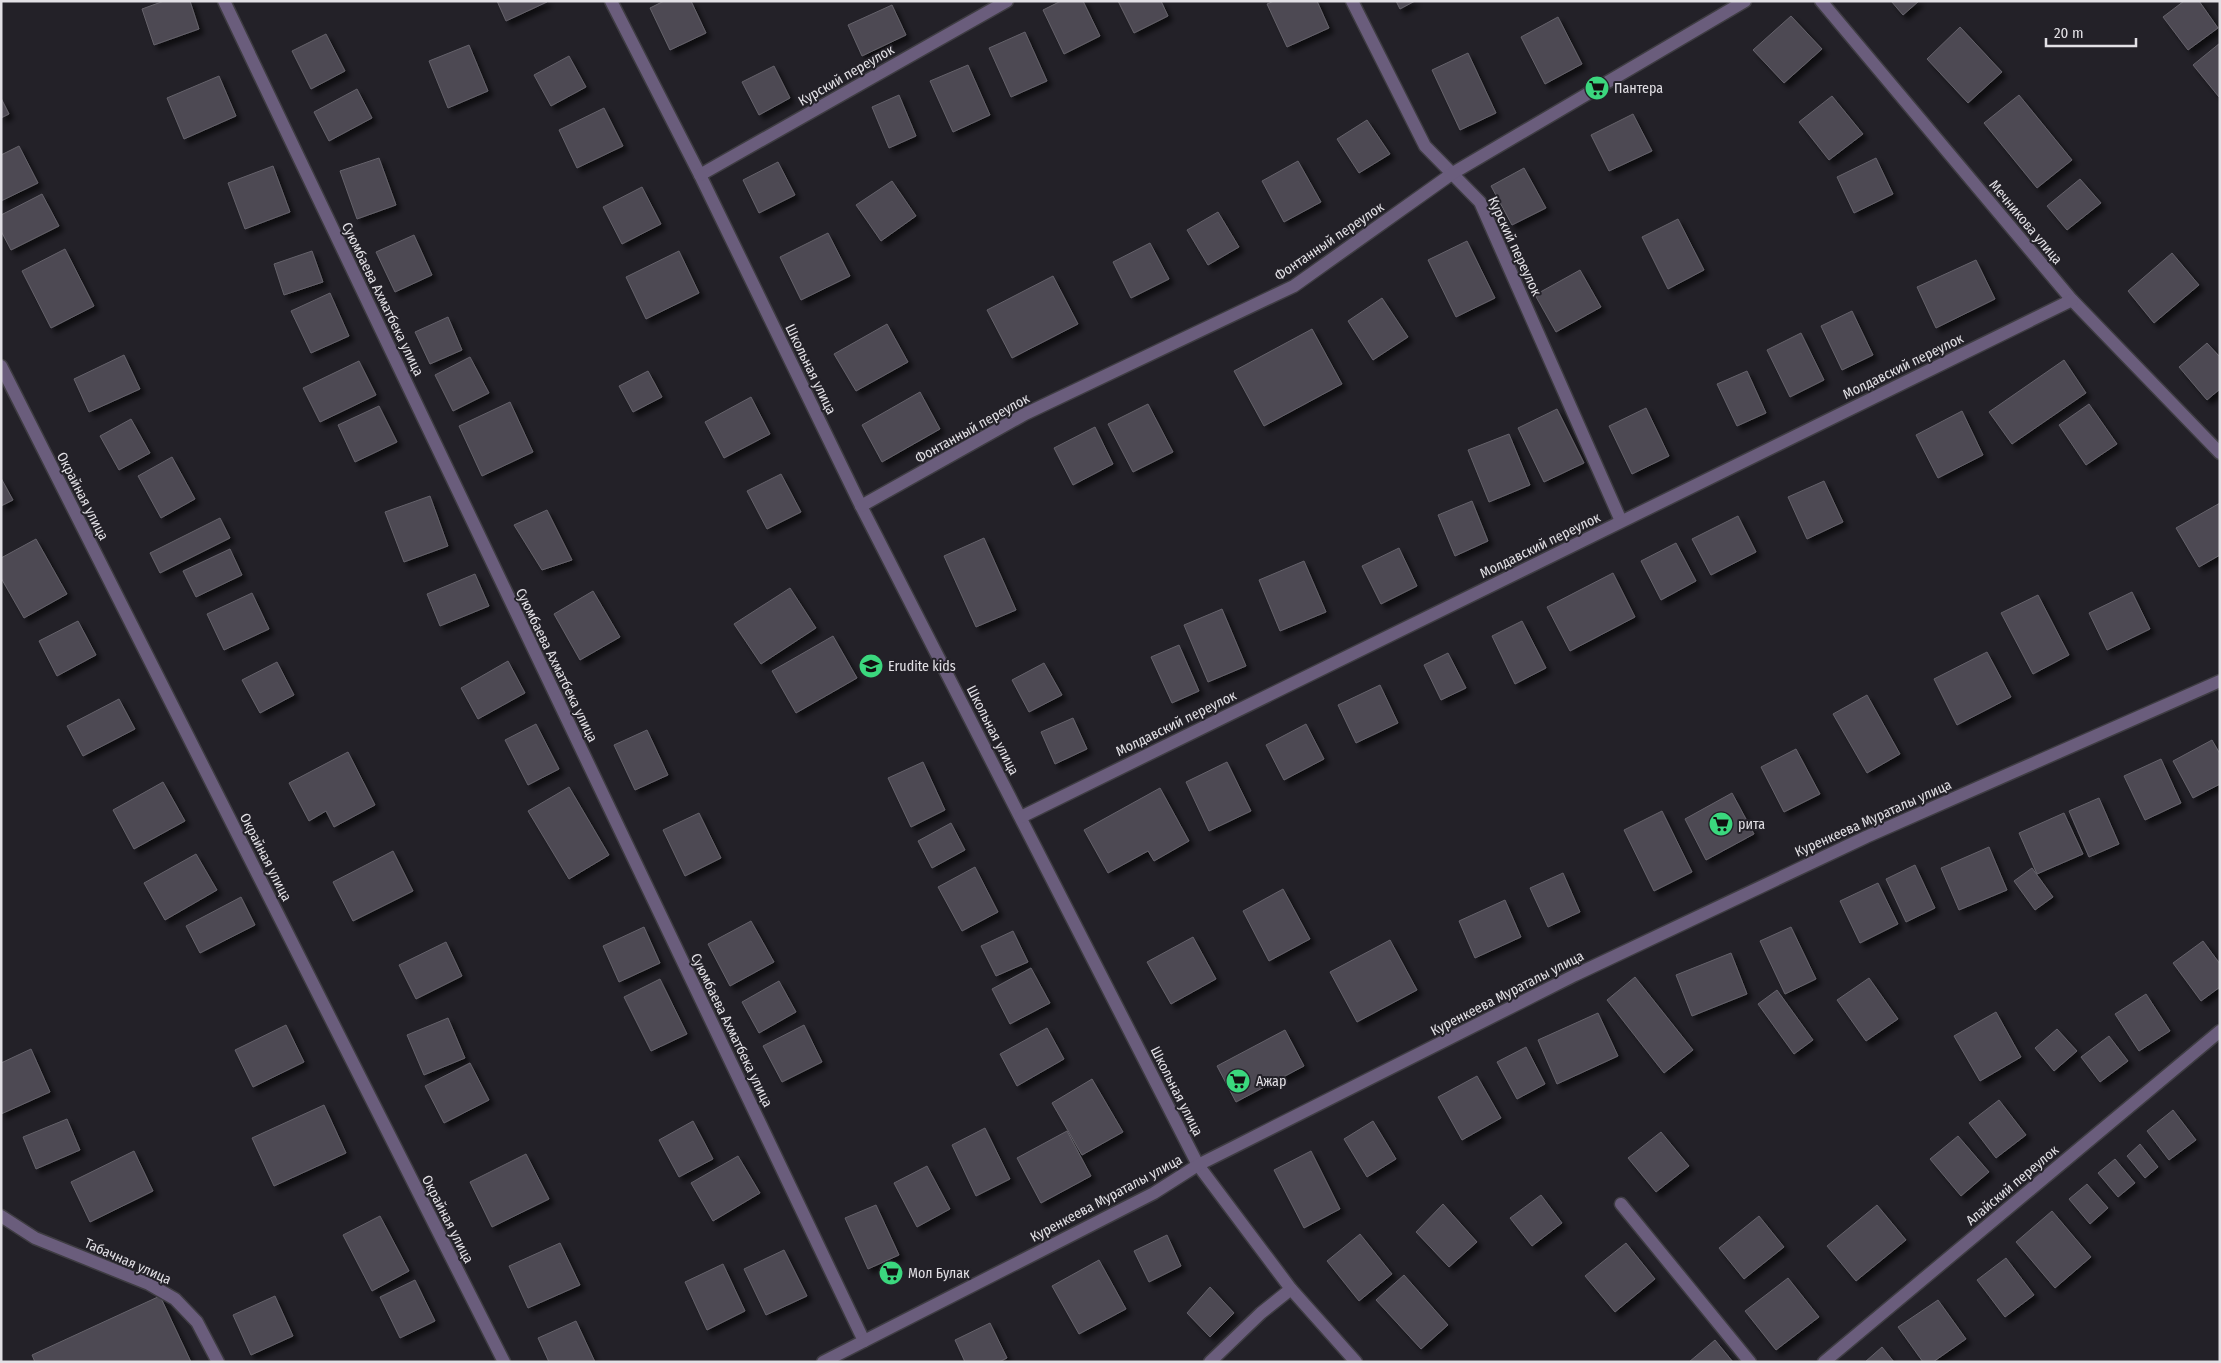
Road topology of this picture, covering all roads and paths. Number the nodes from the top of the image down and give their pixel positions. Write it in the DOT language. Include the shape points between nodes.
graph roads {
  1 [pos="224,1"];
  2 [pos="611,1"];
  3 [pos="1007,1"];
  4 [pos="1352,1"];
  5 [pos="1745,1"];
  6 [pos="1821,1"];
  7 [pos="987,6"];
  8 [pos="1453,173"];
  9 [pos="700,175"];
  10 [pos="2072,300"];
  11 [pos="1,366"];
  12 [pos="2220,453"];
  13 [pos="861,506"];
  14 [pos="1622,521"];
  15 [pos="2220,682"];
  16 [pos="1021,817"];
  17 [pos="2220,1031"];
  18 [pos="1198,1165"];
  19 [pos="1621,1204"];
  20 [pos="1,1216"];
  21 [pos="1291,1289"];
  22 [pos="864,1341"];
  23 [pos="218,1362"];
  24 [pos="504,1362"];
  25 [pos="823,1362"];
  26 [pos="1210,1362"];
  27 [pos="1356,1362"];
  28 [pos="1750,1362"];
  29 [pos="1824,1362"];
  1 -- 22 [label="street, Суюмбаева Ахматбека улица"];
  2 -- 9 [label="street, Школьная улица"];
  3 -- 7 [label="street, Курский переулок"];
  4 -- 8 [label="street, Курский переулок" via="1425,146"];
  5 -- 8 [label="street, Фонтанный переулок"];
  6 -- 10 [label="street, Мечникова улица"];
  7 -- 9 [label="street, Курский переулок"];
  8 -- 13 [label="street, Фонтанный переулок" via="1294,286 1025,414"];
  8 -- 14 [label="street, Курский переулок" via="1480,202"];
  9 -- 13 [label="street, Школьная улица"];
  10 -- 12 [label="street, Мечникова улица"];
  10 -- 14 [label="street, Молдавский переулок"];
  11 -- 24 [label="street, Окрайная улица"];
  13 -- 16 [label="street, Школьная улица"];
  14 -- 16 [label="street, Молдавский переулок"];
  15 -- 18 [label="street, Куренкеева Мураталы улица" via="1857,841 1575,975"];
  16 -- 18 [label="street, Школьная улица"];
  17 -- 29 [label="street, Алайский переулок"];
  18 -- 21 [label="street, Школьная улица"];
  18 -- 22 [label="street, Куренкеева Мураталы улица" via="1154,1193"];
  19 -- 28 [label="street"];
  20 -- 23 [label="street, Табачная улица" via="34,1238 149,1284 175,1299 197,1322"];
  21 -- 26 [label="street"];
  21 -- 27 [label="street, Школьная улица"];
  22 -- 25 [label="street, Куренкеева Мураталы улица"];
}
